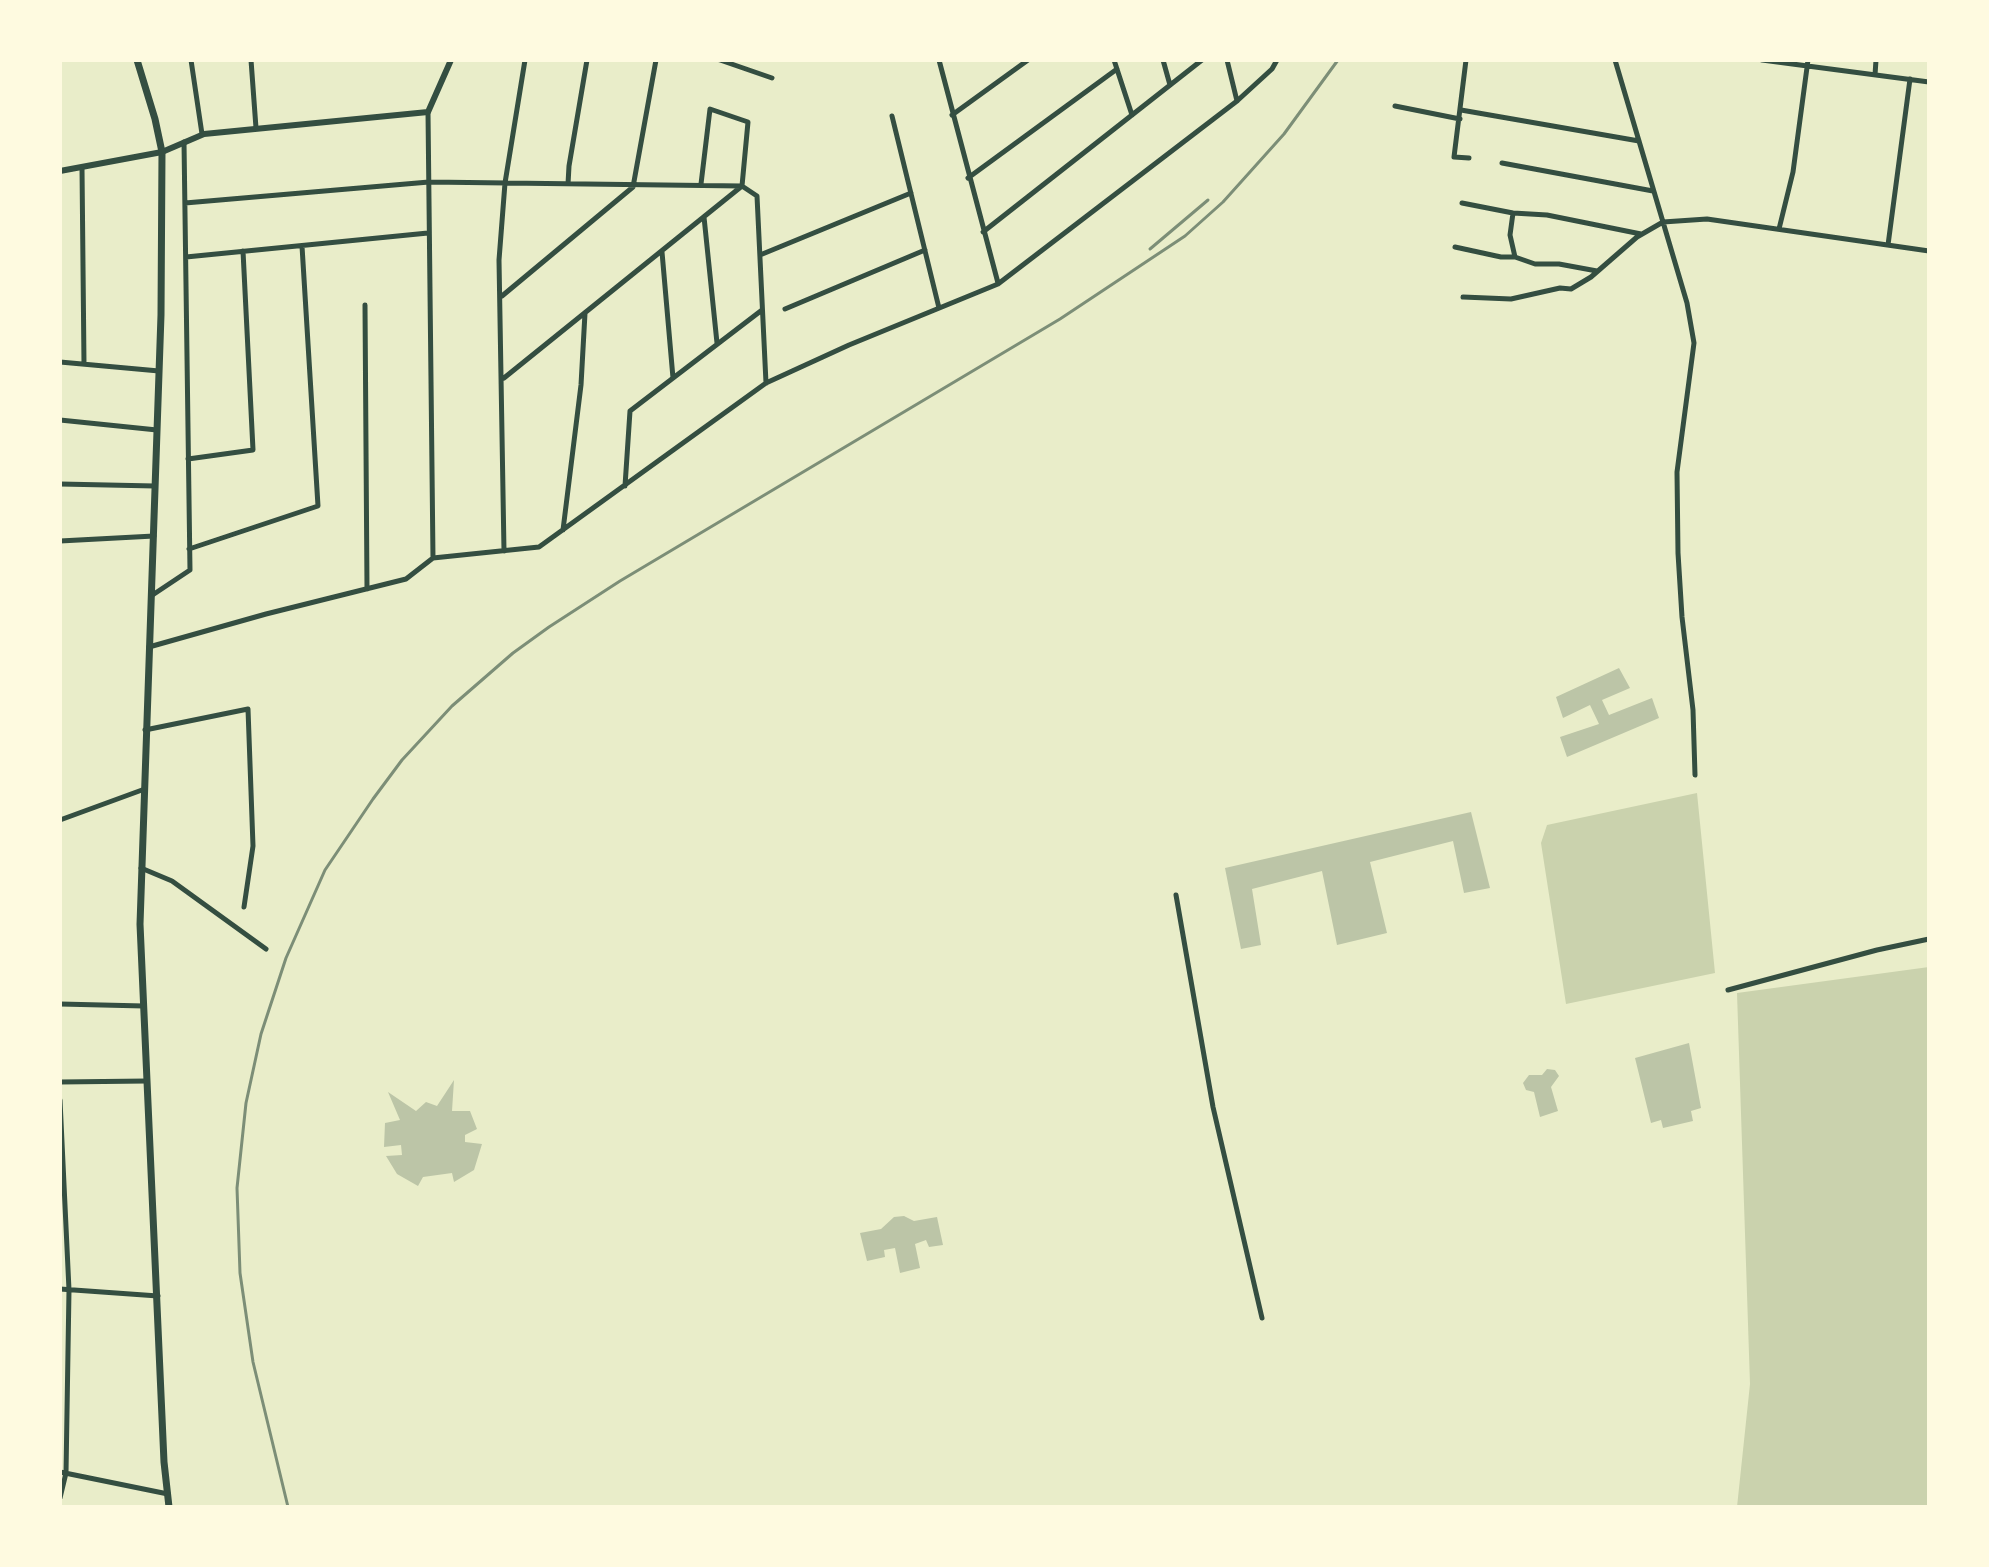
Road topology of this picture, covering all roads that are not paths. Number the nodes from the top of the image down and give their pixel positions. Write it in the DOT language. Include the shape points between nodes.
graph roads {
  1 [pos="137,60"];
  2 [pos="191,60"];
  3 [pos="251,60"];
  4 [pos="451,60"];
  5 [pos="525,60"];
  6 [pos="587,60"];
  7 [pos="656,60"];
  8 [pos="720,60"];
  9 [pos="939,60"];
  10 [pos="1028,60"];
  11 [pos="1114,60"];
  12 [pos="1163,60"];
  13 [pos="1202,60"];
  14 [pos="1227,60"];
  15 [pos="1277,60"];
  16 [pos="1466,60"];
  17 [pos="1615,60"];
  18 [pos="1762,60"];
  19 [pos="1876,60"];
  20 [pos="1808,63"];
  21 [pos="1117,69"];
  22 [pos="1875,75"];
  23 [pos="772,78"];
  24 [pos="1910,79"];
  25 [pos="1929,82"];
  26 [pos="1170,85"];
  27 [pos="1237,101"];
  28 [pos="1395,106"];
  29 [pos="1461,110"];
  30 [pos="428,112"];
  31 [pos="952,115"];
  32 [pos="1132,115"];
  33 [pos="892,116"];
  34 [pos="1460,119"];
  35 [pos="256,128"];
  36 [pos="202,134"];
  37 [pos="1639,141"];
  38 [pos="184,142"];
  39 [pos="162,152"];
  40 [pos="1469,158"];
  41 [pos="1502,163"];
  42 [pos="82,168"];
  43 [pos="60,171"];
  44 [pos="968,178"];
  45 [pos="429,182"];
  46 [pos="505,183"];
  47 [pos="568,184"];
  48 [pos="701,184"];
  49 [pos="742,186"];
  50 [pos="633,187"];
  51 [pos="1653,191"];
  52 [pos="911,193"];
  53 [pos="185,203"];
  54 [pos="1462,203"];
  55 [pos="1513,213"];
  56 [pos="704,217"];
  57 [pos="1663,222"];
  58 [pos="1779,229"];
  59 [pos="983,232"];
  60 [pos="428,233"];
  61 [pos="1641,234"];
  62 [pos="1888,245"];
  63 [pos="302,246"];
  64 [pos="1455,247"];
  65 [pos="925,250"];
  66 [pos="243,251"];
  67 [pos="662,251"];
  68 [pos="1929,251"];
  69 [pos="760,255"];
  70 [pos="186,257"];
  71 [pos="1515,257"];
  72 [pos="1597,271"];
  73 [pos="998,284"];
  74 [pos="501,297"];
  75 [pos="1463,297"];
  76 [pos="365,305"];
  77 [pos="939,308"];
  78 [pos="763,309"];
  79 [pos="785,309"];
  80 [pos="585,312"];
  81 [pos="717,344"];
  82 [pos="60,362"];
  83 [pos="84,364"];
  84 [pos="159,371"];
  85 [pos="673,378"];
  86 [pos="503,379"];
  87 [pos="766,383"];
  88 [pos="60,420"];
  89 [pos="157,430"];
  90 [pos="188,459"];
  91 [pos="60,484"];
  92 [pos="155,486"];
  93 [pos="625,486"];
  94 [pos="562,531"];
  95 [pos="154,536"];
  96 [pos="60,541"];
  97 [pos="189,549"];
  98 [pos="504,551"];
  99 [pos="433,558"];
  100 [pos="367,589"];
  101 [pos="151,596"];
  102 [pos="149,647"];
  103 [pos="145,730"];
  104 [pos="1695,775"];
  105 [pos="142,790"];
  106 [pos="60,820"];
  107 [pos="141,868"];
  108 [pos="1176,895"];
  109 [pos="244,907"];
  110 [pos="1929,939"];
  111 [pos="266,949"];
  112 [pos="1728,990"];
  113 [pos="60,1004"];
  114 [pos="144,1006"];
  115 [pos="148,1081"];
  116 [pos="60,1082"];
  117 [pos="60,1100"];
  118 [pos="63,1242"];
  119 [pos="60,1289"];
  120 [pos="69,1290"];
  121 [pos="158,1296"];
  122 [pos="1262,1318"];
  123 [pos="63,1361"];
  124 [pos="63,1473"];
  125 [pos="168,1494"];
  126 [pos="60,1498"];
  127 [pos="169,1507"];
  1 -- 39 [label="main road"];
  2 -- 36 [label="street"];
  3 -- 35 [label="street"];
  4 -- 30 [label="street"];
  5 -- 46 [label="street"];
  6 -- 47 [label="street"];
  7 -- 50 [label="street"];
  8 -- 23 [label="street"];
  9 -- 31 [label="street"];
  10 -- 31 [label="street"];
  11 -- 21 [label="street"];
  12 -- 26 [label="street"];
  13 -- 26 [label="street"];
  14 -- 27 [label="street"];
  15 -- 27 [label="street"];
  16 -- 29 [label="street"];
  17 -- 37 [label="street"];
  18 -- 20 [label="street"];
  19 -- 22 [label="street"];
  20 -- 22 [label="street"];
  20 -- 58 [label="street"];
  21 -- 32 [label="street"];
  21 -- 44 [label="street"];
  22 -- 24 [label="street"];
  24 -- 25 [label="street"];
  24 -- 62 [label="street"];
  26 -- 32 [label="street"];
  27 -- 73 [label="street"];
  28 -- 34 [label="street"];
  29 -- 34 [label="street"];
  29 -- 37 [label="street"];
  30 -- 35 [label="street"];
  30 -- 45 [label="street"];
  31 -- 44 [label="street"];
  32 -- 59 [label="street"];
  33 -- 52 [label="street"];
  34 -- 40 [label="street" via="1454,157"];
  35 -- 36 [label="street"];
  36 -- 38 [label="street"];
  37 -- 51 [label="street"];
  38 -- 39 [label="street"];
  38 -- 53 [label="street"];
  39 -- 42 [label="street"];
  39 -- 84 [label="main road"];
  41 -- 51 [label="street"];
  42 -- 43 [label="street"];
  42 -- 83 [label="street"];
  44 -- 59 [label="street"];
  45 -- 46 [label="street"];
  45 -- 53 [label="street"];
  45 -- 60 [label="street"];
  46 -- 47 [label="street"];
  46 -- 74 [label="street"];
  47 -- 50 [label="street"];
  48 -- 49 [label="street"];
  48 -- 49 [label="street" via="710,109 748,122"];
  48 -- 50 [label="street"];
  49 -- 56 [label="street"];
  49 -- 69 [label="street" via="757,196"];
  50 -- 74 [label="street"];
  51 -- 57 [label="street"];
  52 -- 65 [label="street"];
  52 -- 69 [label="street"];
  53 -- 70 [label="street"];
  54 -- 55 [label="street"];
  55 -- 61 [label="street"];
  55 -- 71 [label="street"];
  56 -- 67 [label="street"];
  56 -- 81 [label="street"];
  57 -- 58 [label="street" via="1707,219"];
  57 -- 61 [label="street"];
  57 -- 104 [label="street" via="1694,343 1677,472"];
  58 -- 62 [label="street"];
  59 -- 73 [label="street"];
  60 -- 63 [label="street"];
  60 -- 99 [label="street"];
  61 -- 72 [label="street"];
  62 -- 68 [label="street"];
  63 -- 66 [label="street"];
  63 -- 97 [label="street" via="318,506"];
  64 -- 71 [label="street"];
  65 -- 77 [label="street"];
  65 -- 79 [label="street"];
  66 -- 70 [label="street"];
  66 -- 90 [label="street" via="253,450"];
  67 -- 80 [label="street"];
  67 -- 85 [label="street"];
  69 -- 78 [label="street"];
  70 -- 90 [label="street"];
  71 -- 72 [label="street"];
  72 -- 75 [label="street" via="1571,289 1511,299"];
  73 -- 77 [label="street"];
  74 -- 86 [label="street"];
  76 -- 100 [label="street"];
  77 -- 87 [label="street"];
  78 -- 81 [label="street"];
  78 -- 87 [label="street"];
  80 -- 86 [label="street"];
  80 -- 94 [label="street"];
  81 -- 85 [label="street"];
  82 -- 83 [label="street"];
  83 -- 84 [label="street"];
  84 -- 89 [label="main road"];
  85 -- 93 [label="street" via="630,411"];
  86 -- 98 [label="street"];
  87 -- 93 [label="street"];
  88 -- 89 [label="street"];
  89 -- 92 [label="main road"];
  90 -- 97 [label="street"];
  91 -- 92 [label="street"];
  92 -- 95 [label="main road"];
  93 -- 94 [label="street"];
  94 -- 98 [label="street" via="539,547"];
  95 -- 96 [label="street"];
  95 -- 101 [label="main road"];
  97 -- 101 [label="street" via="190,570"];
  98 -- 99 [label="street"];
  99 -- 100 [label="street" via="406,579"];
  100 -- 102 [label="street"];
  101 -- 102 [label="main road"];
  102 -- 103 [label="main road"];
  103 -- 105 [label="main road"];
  103 -- 109 [label="street" via="248,709 253,846"];
  105 -- 106 [label="street"];
  105 -- 107 [label="main road"];
  107 -- 111 [label="street" via="172,881"];
  107 -- 114 [label="main road"];
  108 -- 122 [label="street" via="1213,1107"];
  110 -- 112 [label="street"];
  113 -- 114 [label="street"];
  114 -- 115 [label="main road"];
  115 -- 116 [label="street"];
  115 -- 121 [label="main road"];
  117 -- 118 [label="street"];
  118 -- 120 [label="street"];
  119 -- 120 [label="street"];
  120 -- 121 [label="street"];
  120 -- 123 [label="street"];
  121 -- 125 [label="main road"];
  123 -- 124 [label="street"];
  124 -- 125 [label="street"];
  124 -- 126 [label="street"];
  125 -- 127 [label="main road"];
}
